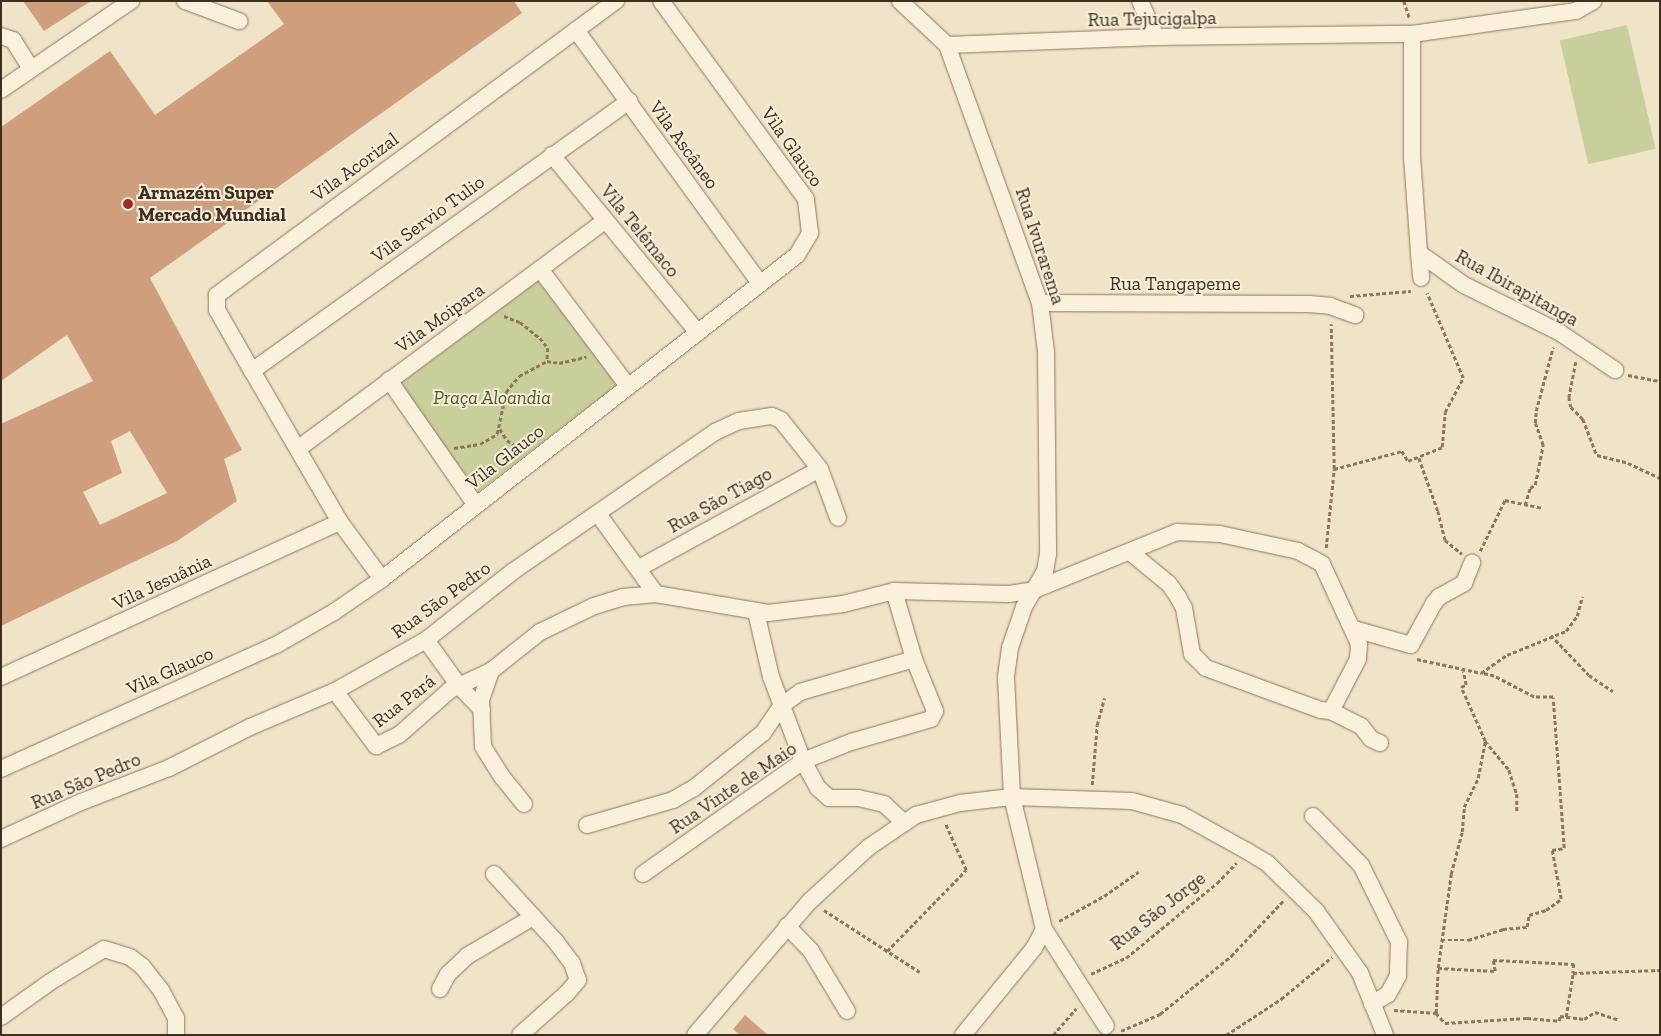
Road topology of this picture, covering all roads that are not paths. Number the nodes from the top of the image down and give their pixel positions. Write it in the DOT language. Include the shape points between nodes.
graph roads {
  1 [pos="131,1"];
  2 [pos="185,1"];
  3 [pos="616,1"];
  4 [pos="662,1"];
  5 [pos="900,1"];
  6 [pos="1140,1"];
  7 [pos="1593,1"];
  8 [pos="239,21"];
  9 [pos="576,30"];
  10 [pos="1412,34"];
  11 [pos="1,36"];
  12 [pos="1156,38"];
  13 [pos="947,45"];
  14 [pos="31,69"];
  15 [pos="1,90"];
  16 [pos="629,101"];
  17 [pos="552,155"];
  18 [pos="605,221"];
  19 [pos="1419,253"];
  20 [pos="540,270"];
  21 [pos="1421,278"];
  22 [pos="760,283"];
  23 [pos="1040,303"];
  24 [pos="1355,315"];
  25 [pos="698,333"];
  26 [pos="252,370"];
  27 [pos="1615,370"];
  28 [pos="389,380"];
  29 [pos="628,386"];
  30 [pos="299,448"];
  31 [pos="820,469"];
  32 [pos="476,505"];
  33 [pos="598,514"];
  34 [pos="838,518"];
  35 [pos="340,522"];
  36 [pos="1130,552"];
  37 [pos="1472,563"];
  38 [pos="639,568"];
  39 [pos="382,579"];
  40 [pos="1034,590"];
  41 [pos="894,591"];
  42 [pos="656,594"];
  43 [pos="756,612"];
  44 [pos="1354,629"];
  45 [pos="426,640"];
  46 [pos="914,659"];
  47 [pos="491,672"];
  48 [pos="1,677"];
  49 [pos="459,686"];
  50 [pos="335,691"];
  51 [pos="782,706"];
  52 [pos="482,710"];
  53 [pos="1332,710"];
  54 [pos="1380,743"];
  55 [pos="803,762"];
  56 [pos="1,769"];
  57 [pos="1012,797"];
  58 [pos="524,804"];
  59 [pos="1313,816"];
  60 [pos="903,822"];
  61 [pos="587,825"];
  62 [pos="1,839"];
  63 [pos="494,874"];
  64 [pos="643,874"];
  65 [pos="533,917"];
  66 [pos="787,926"];
  67 [pos="1044,929"];
  68 [pos="440,989"];
  69 [pos="1372,1006"];
  70 [pos="847,1011"];
  71 [pos="1,1017"];
  72 [pos="1109,1030"];
  73 [pos="176,1035"];
  74 [pos="520,1035"];
  75 [pos="695,1035"];
  76 [pos="963,1035"];
  77 [pos="1385,1035"];
  1 -- 14 [label="street"];
  2 -- 8 [label="street"];
  3 -- 9 [label="street, Vila Acorizal"];
  4 -- 22 [label="street, Vila Glauco" via="806,199 810,233 805,246"];
  5 -- 13 [label="street, Rua Ivurarema"];
  6 -- 12 [label="street"];
  7 -- 10 [label="street, Rua Tejucigalpa" via="1576,11"];
  9 -- 16 [label="street, Vila Ascâneo"];
  9 -- 26 [label="street, Vila Acorizal" via="221,289 217,295 217,310"];
  10 -- 12 [label="street, Rua Tejucigalpa"];
  10 -- 19 [label="street" via="1412,157"];
  11 -- 14 [label="street" via="13,40"];
  12 -- 13 [label="street, Rua Tejucigalpa"];
  13 -- 23 [label="street, Rua Ivurarema"];
  14 -- 15 [label="street"];
  16 -- 17 [label="street, Vila Servio Tulio"];
  16 -- 22 [label="street, Vila Ascâneo"];
  17 -- 18 [label="street, Vila Telêmaco"];
  17 -- 26 [label="street, Vila Servio Tulio"];
  18 -- 20 [label="street, Vila Moipara"];
  18 -- 25 [label="street, Vila Telêmaco"];
  19 -- 21 [label="street"];
  19 -- 27 [label="street, Rua Ibirapitanga" via="1490,300 1559,332"];
  20 -- 28 [label="street, Vila Moipara"];
  20 -- 29 [label="street"];
  22 -- 25 [label="street, Vila Glauco"];
  23 -- 24 [label="street, Rua Tangapeme" via="1330,306"];
  23 -- 40 [label="street, Rua Ivurarema" via="1046,352 1048,554 1045,571"];
  25 -- 29 [label="street, Vila Glauco"];
  26 -- 30 [label="street, Vila Acorizal"];
  28 -- 30 [label="street, Vila Moipara"];
  28 -- 32 [label="street"];
  29 -- 32 [label="street, Vila Glauco"];
  30 -- 35 [label="street, Vila Acorizal"];
  31 -- 33 [label="street, Rua São Pedro" via="782,420 772,416 753,418 715,432"];
  31 -- 34 [label="street, Rua São Pedro"];
  31 -- 38 [label="street, Rua São Tiago"];
  32 -- 39 [label="street, Vila Glauco"];
  33 -- 38 [label="street"];
  33 -- 45 [label="street, Rua São Pedro" via="512,572"];
  35 -- 39 [label="street, Vila Acorizal"];
  35 -- 48 [label="street, Vila Jesuânia"];
  36 -- 40 [label="street, Rua Pará"];
  36 -- 44 [label="street, Rua Pará" via="1161,537 1199,531 1298,551 1322,564"];
  36 -- 53 [label="street" via="1169,584 1178,597 1192,654 1197,661 1221,674 1321,710"];
  37 -- 44 [label="street" via="1464,583 1434,603 1411,645"];
  38 -- 42 [label="street"];
  39 -- 56 [label="street, Vila Glauco" via="334,612 276,645"];
  40 -- 41 [label="street, Rua Pará" via="1009,594"];
  40 -- 57 [label="street, Rua Ivurarema" via="1024,607 1010,648 1006,678"];
  41 -- 43 [label="street, Rua Pará" via="843,604 783,613"];
  41 -- 46 [label="street"];
  42 -- 43 [label="street, Rua Pará"];
  42 -- 47 [label="street, Rua Pará" via="623,597 594,606 540,632"];
  43 -- 51 [label="street"];
  44 -- 53 [label="street" via="1358,659"];
  45 -- 49 [label="street"];
  45 -- 50 [label="street, Rua São Pedro"];
  46 -- 51 [label="street" via="814,686"];
  46 -- 55 [label="street, Rua Vinte de Maio" via="934,716 929,721 851,742"];
  47 -- 49 [label="street, Rua Pará"];
  47 -- 52 [label="street" via="481,700"];
  49 -- 50 [label="street, Rua Pará" via="399,735 376,746"];
  49 -- 52 [label="street"];
  50 -- 62 [label="street, Rua São Pedro" via="250,727 170,768 81,802"];
  51 -- 55 [label="street"];
  51 -- 61 [label="street" via="763,733 694,788 673,800"];
  52 -- 58 [label="street" via="484,746 502,777"];
  53 -- 54 [label="street" via="1361,726 1371,739"];
  55 -- 60 [label="street" via="818,788 829,798 858,798 884,804"];
  55 -- 64 [label="street, Rua Vinte de Maio"];
  57 -- 60 [label="street" via="939,807"];
  57 -- 67 [label="street, Rua Ivurarema"];
  57 -- 69 [label="street" via="1132,801 1182,815 1247,851 1267,864 1316,911 1360,973"];
  59 -- 69 [label="street" via="1361,865 1399,942 1398,976 1388,994"];
  60 -- 66 [label="street" via="863,852"];
  63 -- 65 [label="street"];
  65 -- 68 [label="street" via="467,956 448,974"];
  65 -- 74 [label="street" via="572,963 578,980 567,994"];
  66 -- 70 [label="street" via="811,951"];
  66 -- 75 [label="street"];
  67 -- 72 [label="street, Rua Ivurarema"];
  67 -- 76 [label="street" via="1034,948"];
  69 -- 77 [label="street"];
  71 -- 73 [label="street" via="104,949 130,957 142,966 161,990 176,1018"];
}
